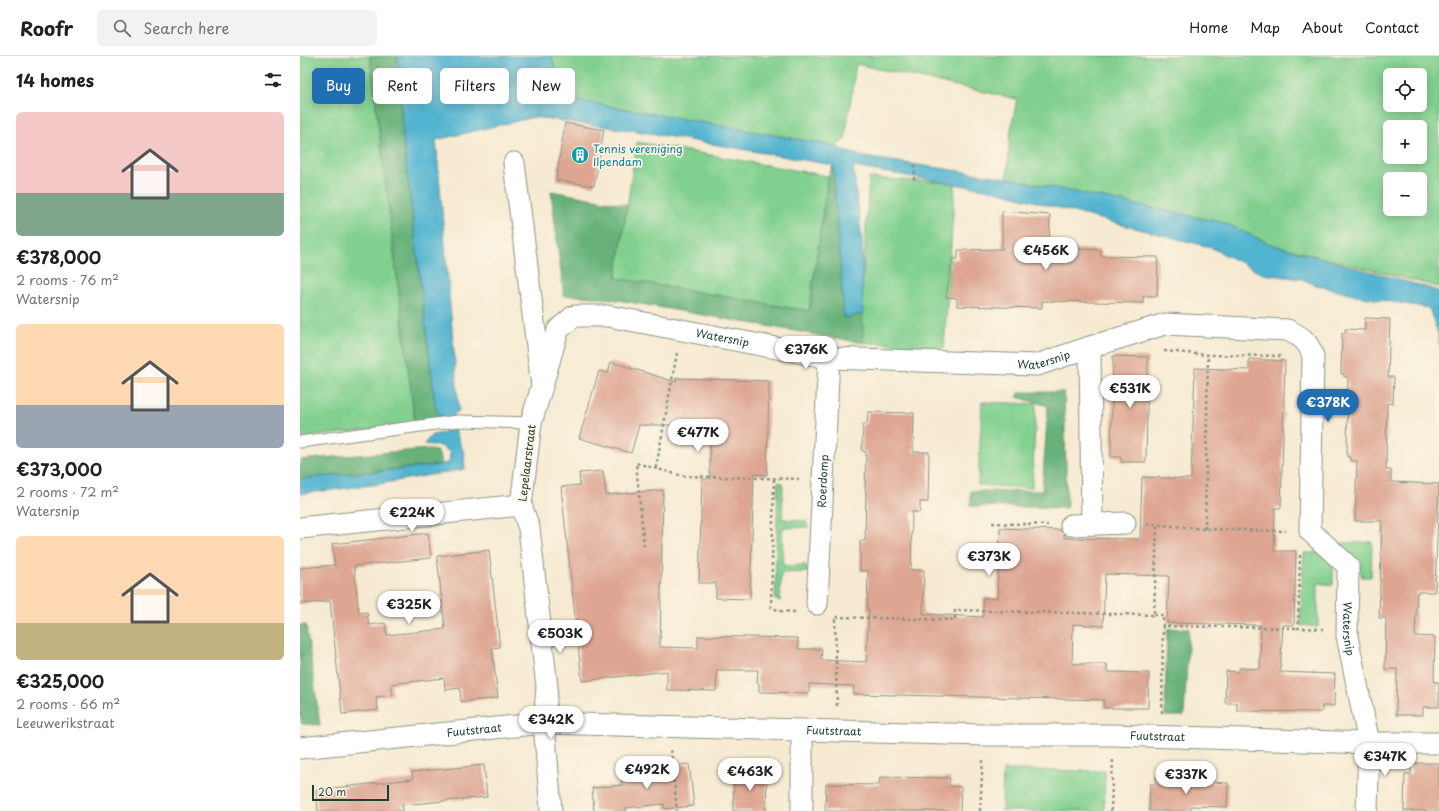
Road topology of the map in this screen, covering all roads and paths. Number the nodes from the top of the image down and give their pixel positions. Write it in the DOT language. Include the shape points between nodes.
graph roads {
  1 [pos="915,162"];
  2 [pos="514,163"];
  3 [pos="914,180"];
  4 [pos="681,330"];
  5 [pos="1090,346"];
  6 [pos="1162,350"];
  7 [pos="1208,355"];
  8 [pos="1313,356"];
  9 [pos="829,358"];
  10 [pos="542,386"];
  11 [pos="532,423"];
  12 [pos="300,442"];
  13 [pos="656,468"];
  14 [pos="823,480"];
  15 [pos="521,505"];
  16 [pos="992,523"];
  17 [pos="1125,523"];
  18 [pos="1092,524"];
  19 [pos="1157,524"];
  20 [pos="1071,525"];
  21 [pos="300,528"];
  22 [pos="1205,529"];
  23 [pos="1306,531"];
  24 [pos="644,546"];
  25 [pos="817,604"];
  26 [pos="1154,615"];
  27 [pos="835,617"];
  28 [pos="1164,626"];
  29 [pos="1298,628"];
  30 [pos="1348,629"];
  31 [pos="544,723"];
  32 [pos="670,726"];
  33 [pos="802,730"];
  34 [pos="984,735"];
  35 [pos="1113,735"];
  36 [pos="1162,737"];
  37 [pos="1369,743"];
  38 [pos="1439,743"];
  39 [pos="300,748"];
  40 [pos="551,811"];
  41 [pos="678,811"];
  42 [pos="802,811"];
  43 [pos="980,811"];
  44 [pos="1111,811"];
  45 [pos="1367,811"];
  1 -- 3 [label="path"];
  2 -- 10 [label="street, Lepelaarstraat"];
  4 -- 9 [label="street, Watersnip"];
  4 -- 10 [label="street, Watersnip" via="608,316 574,316 558,330"];
  4 -- 13 [label="path"];
  5 -- 8 [label="street, Watersnip" via="1172,324 1288,330 1306,341"];
  5 -- 9 [label="street, Watersnip" via="1037,365"];
  5 -- 18 [label="street"];
  6 -- 7 [label="path"];
  7 -- 8 [label="path"];
  7 -- 22 [label="path"];
  8 -- 23 [label="street, Watersnip"];
  9 -- 14 [label="street, Roerdomp"];
  10 -- 11 [label="street, Lepelaarstraat"];
  11 -- 12 [label="lane" via="440,422"];
  11 -- 15 [label="street, Lepelaarstraat"];
  13 -- 14 [label="path" via="683,476"];
  13 -- 24 [label="path" via="636,463"];
  14 -- 25 [label="street, Roerdomp"];
  15 -- 21 [label="street"];
  15 -- 31 [label="street, Lepelaarstraat" via="529,528 547,687"];
  16 -- 20 [label="path"];
  17 -- 18 [label="street"];
  17 -- 19 [label="path"];
  18 -- 20 [label="street"];
  19 -- 22 [label="path"];
  19 -- 26 [label="path"];
  22 -- 23 [label="path"];
  23 -- 29 [label="path"];
  23 -- 30 [label="street, Watersnip" via="1348,566"];
  26 -- 27 [label="path" via="955,610 955,620"];
  26 -- 28 [label="path" via="1163,615"];
  28 -- 29 [label="path"];
  28 -- 36 [label="path"];
  29 -- 30 [label="path"];
  30 -- 37 [label="street, Watersnip" via="1347,636"];
  31 -- 32 [label="street, Fuutstraat"];
  31 -- 39 [label="street, Fuutstraat"];
  31 -- 40 [label="street, Lepelaarstraat"];
  32 -- 33 [label="street, Fuutstraat"];
  32 -- 41 [label="path"];
  33 -- 34 [label="street, Fuutstraat"];
  33 -- 42 [label="street"];
  34 -- 35 [label="street, Fuutstraat"];
  34 -- 43 [label="path"];
  35 -- 36 [label="street, Fuutstraat"];
  35 -- 44 [label="path"];
  36 -- 37 [label="street, Fuutstraat"];
  37 -- 38 [label="street, Fuutstraat"];
  37 -- 45 [label="street, Watersnip"];
}
